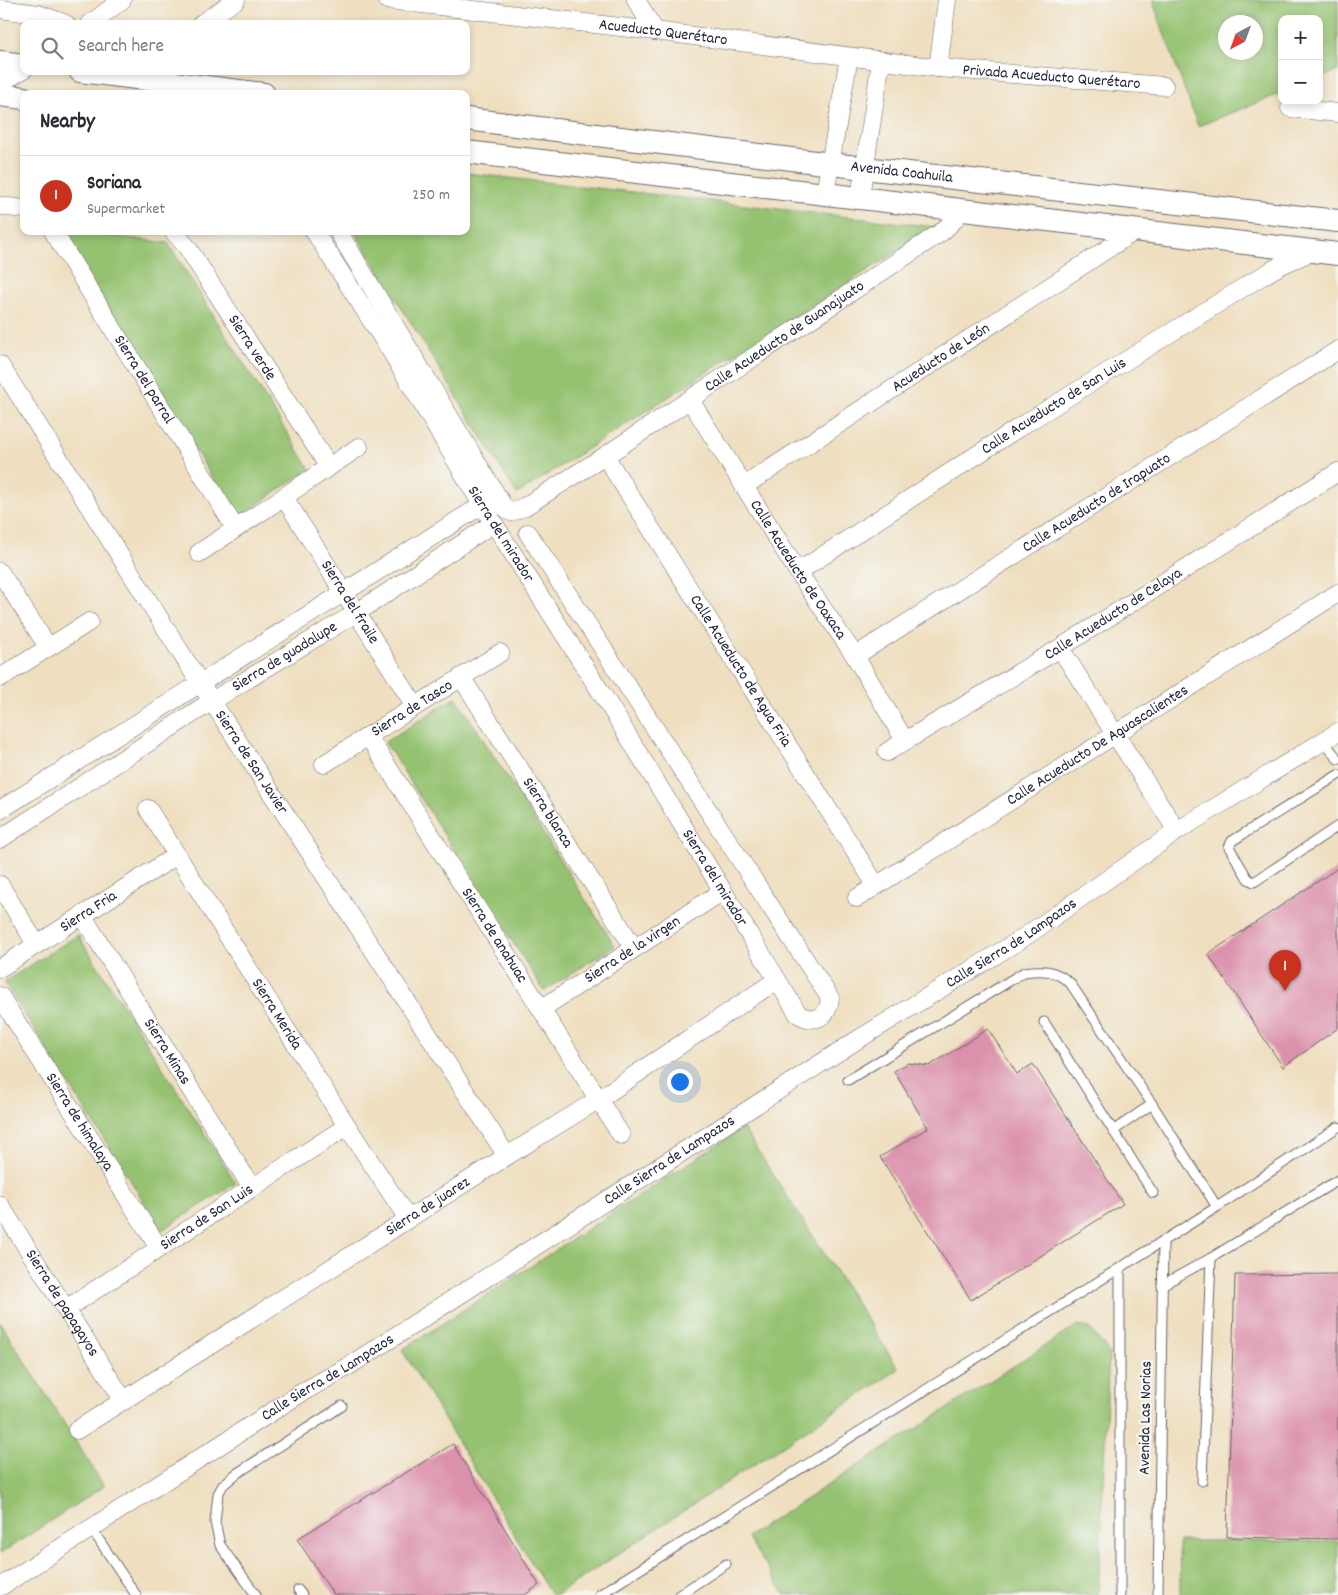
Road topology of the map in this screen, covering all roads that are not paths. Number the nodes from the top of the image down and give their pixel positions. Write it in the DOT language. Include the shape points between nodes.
graph roads {
  1 [pos="122,0"];
  2 [pos="236,0"];
  3 [pos="387,0"];
  4 [pos="636,0"];
  5 [pos="947,0"];
  6 [pos="0,9"];
  7 [pos="55,20"];
  8 [pos="95,20"];
  9 [pos="207,20"];
  10 [pos="655,31"];
  11 [pos="849,57"];
  12 [pos="881,61"];
  13 [pos="0,62"];
  14 [pos="20,64"];
  15 [pos="938,68"];
  16 [pos="20,72"];
  17 [pos="133,75"];
  18 [pos="0,84"];
  19 [pos="1164,86"];
  20 [pos="236,90"];
  21 [pos="0,95"];
  22 [pos="20,98"];
  23 [pos="1290,108"];
  24 [pos="1338,113"];
  25 [pos="470,119"];
  26 [pos="470,152"];
  27 [pos="830,164"];
  28 [pos="864,168"];
  29 [pos="825,193"];
  30 [pos="860,197"];
  31 [pos="0,206"];
  32 [pos="20,209"];
  33 [pos="960,210"];
  34 [pos="1338,221"];
  35 [pos="1138,229"];
  36 [pos="55,235"];
  37 [pos="176,235"];
  38 [pos="317,235"];
  39 [pos="340,235"];
  40 [pos="1314,251"];
  41 [pos="1338,254"];
  42 [pos="1338,350"];
  43 [pos="0,365"];
  44 [pos="690,400"];
  45 [pos="359,447"];
  46 [pos="605,456"];
  47 [pos="328,467"];
  48 [pos="1338,472"];
  49 [pos="744,486"];
  50 [pos="284,497"];
  51 [pos="482,505"];
  52 [pos="511,512"];
  53 [pos="494,523"];
  54 [pos="235,528"];
  55 [pos="528,533"];
  56 [pos="198,554"];
  57 [pos="0,572"];
  58 [pos="798,572"];
  59 [pos="342,592"];
  60 [pos="1338,593"];
  61 [pos="356,613"];
  62 [pos="89,622"];
  63 [pos="48,647"];
  64 [pos="1060,648"];
  65 [pos="500,652"];
  66 [pos="855,656"];
  67 [pos="461,677"];
  68 [pos="0,678"];
  69 [pos="200,683"];
  70 [pos="631,693"];
  71 [pos="212,701"];
  72 [pos="608,705"];
  73 [pos="415,706"];
  74 [pos="1114,734"];
  75 [pos="368,736"];
  76 [pos="1331,737"];
  77 [pos="905,741"];
  78 [pos="888,752"];
  79 [pos="1338,760"];
  80 [pos="324,764"];
  81 [pos="1338,775"];
  82 [pos="148,809"];
  83 [pos="0,810"];
  84 [pos="1338,826"];
  85 [pos="1177,831"];
  86 [pos="0,840"];
  87 [pos="177,855"];
  88 [pos="0,885"];
  89 [pos="876,885"];
  90 [pos="723,891"];
  91 [pos="857,898"];
  92 [pos="82,915"];
  93 [pos="36,944"];
  94 [pos="634,948"];
  95 [pos="0,968"];
  96 [pos="777,980"];
  97 [pos="0,996"];
  98 [pos="541,1009"];
  99 [pos="1044,1022"];
  100 [pos="848,1080"];
  101 [pos="599,1099"];
  102 [pos="1152,1104"];
  103 [pos="346,1126"];
  104 [pos="1338,1126"];
  105 [pos="1113,1130"];
  106 [pos="622,1135"];
  107 [pos="507,1156"];
  108 [pos="1338,1180"];
  109 [pos="252,1188"];
  110 [pos="1153,1193"];
  111 [pos="0,1205"];
  112 [pos="1217,1207"];
  113 [pos="408,1219"];
  114 [pos="1164,1241"];
  115 [pos="159,1248"];
  116 [pos="1211,1258"];
  117 [pos="1120,1268"];
  118 [pos="1162,1285"];
  119 [pos="66,1309"];
  120 [pos="124,1401"];
  121 [pos="342,1406"];
  122 [pos="77,1430"];
  123 [pos="1202,1481"];
  124 [pos="91,1528"];
  125 [pos="726,1564"];
  126 [pos="0,1587"];
  127 [pos="136,1595"];
  128 [pos="256,1595"];
  129 [pos="599,1595"];
  130 [pos="679,1595"];
  131 [pos="1120,1595"];
  132 [pos="1158,1595"];
  1 -- 8 [label="street"];
  2 -- 9 [label="street"];
  3 -- 10 [label="street, Acueducto Querétaro"];
  4 -- 10 [label="street"];
  5 -- 15 [label="street"];
  6 -- 7 [label="street" via="38,14"];
  10 -- 11 [label="street, Acueducto Querétaro"];
  11 -- 12 [label="street, Acueducto Querétaro"];
  11 -- 27 [label="street"];
  12 -- 15 [label="street, Acueducto Querétaro"];
  12 -- 28 [label="street"];
  13 -- 14 [label="street"];
  15 -- 19 [label="street, Privada Acueducto Querétaro"];
  16 -- 18 [label="street"];
  17 -- 20 [label="street"];
  21 -- 22 [label="street"];
  23 -- 24 [label="street"];
  25 -- 27 [label="street, Avenida Coahuila"];
  26 -- 29 [label="street, Avenida Coahuila"];
  27 -- 28 [label="street, Avenida Coahuila"];
  27 -- 29 [label="street"];
  28 -- 30 [label="street"];
  28 -- 34 [label="street, Avenida Coahuila"];
  29 -- 30 [label="street, Avenida Coahuila"];
  30 -- 33 [label="street, Avenida Coahuila"];
  31 -- 32 [label="street"];
  33 -- 35 [label="street, Avenida Coahuila"];
  33 -- 44 [label="street, Calle Acueducto de Guanajuato" via="942,231"];
  35 -- 40 [label="street, Avenida Coahuila"];
  35 -- 49 [label="street, Acueducto de León"];
  36 -- 54 [label="street, Sierra del parral"];
  37 -- 47 [label="street, Sierra verde"];
  38 -- 51 [label="street, Sierra del mirador" via="392,353"];
  39 -- 52 [label="street, Sierra del mirador" via="502,506"];
  40 -- 41 [label="street, Avenida Coahuila"];
  40 -- 58 [label="street, Calle Acueducto de San Luis" via="1281,265 1240,289 1018,428"];
  42 -- 66 [label="street, Calle Acueducto de Irapuato"];
  43 -- 69 [label="street, Sierra de San Javier"];
  44 -- 46 [label="street, Calle Acueducto de Guanajuato"];
  44 -- 49 [label="street, Calle Acueducto de Oaxaca"];
  45 -- 47 [label="street"];
  46 -- 52 [label="street, Calle Acueducto de Guanajuato"];
  46 -- 89 [label="street, Calle Acueducto de Agua Fria"];
  47 -- 50 [label="street"];
  48 -- 64 [label="street, Calle Acueducto de Celaya"];
  49 -- 58 [label="street, Calle Acueducto de Oaxaca"];
  50 -- 54 [label="street"];
  50 -- 59 [label="street, Sierra del fraile"];
  51 -- 53 [label="street, Sierra del mirador"];
  51 -- 59 [label="street, Sierra de guadalupe"];
  53 -- 61 [label="street, Sierra de guadalupe"];
  53 -- 72 [label="street, Sierra del mirador"];
  54 -- 56 [label="street"];
  55 -- 70 [label="street, Sierra del mirador"];
  57 -- 63 [label="street"];
  58 -- 66 [label="street, Calle Acueducto de Oaxaca"];
  59 -- 61 [label="street, Sierra del fraile"];
  59 -- 69 [label="street, Sierra de guadalupe"];
  60 -- 74 [label="street, Calle Acueducto De Aguascalientes"];
  61 -- 71 [label="street, Sierra de guadalupe"];
  61 -- 73 [label="street, Sierra del fraile"];
  62 -- 63 [label="street"];
  63 -- 68 [label="street"];
  64 -- 74 [label="street"];
  64 -- 77 [label="street, Calle Acueducto de Celaya"];
  65 -- 67 [label="street, Sierra de Tasco"];
  66 -- 77 [label="street, Calle Acueducto de Oaxaca"];
  67 -- 73 [label="street, Sierra de Tasco"];
  67 -- 94 [label="street, Sierra blanca"];
  69 -- 71 [label="street, Sierra de San Javier"];
  69 -- 83 [label="street, Sierra de guadalupe"];
  70 -- 72 [label="street"];
  70 -- 96 [label="street, Sierra del mirador" via="830,998 829,1008 816,1020 806,1019 798,1014"];
  71 -- 86 [label="street, Sierra de guadalupe"];
  71 -- 107 [label="street, Sierra de San Javier"];
  72 -- 90 [label="street, Sierra del mirador"];
  73 -- 75 [label="street, Sierra de Tasco"];
  74 -- 85 [label="street"];
  74 -- 89 [label="street, Calle Acueducto De Aguascalientes"];
  75 -- 80 [label="street, Sierra de Tasco"];
  75 -- 98 [label="street, Sierra de anahuac"];
  76 -- 79 [label="lane"];
  76 -- 85 [label="street, Calle Sierra de Lampazos"];
  77 -- 78 [label="street, Calle Acueducto de Celaya"];
  81 -- 84 [label="lane" via="1232,841 1229,847 1248,879 1254,882"];
  82 -- 87 [label="street, Sierra Merida"];
  85 -- 124 [label="street, Calle Sierra de Lampazos" via="1022,938"];
  87 -- 92 [label="street, Sierra Fria"];
  87 -- 103 [label="street, Sierra Merida"];
  88 -- 93 [label="street"];
  89 -- 91 [label="street, Calle Acueducto De Aguascalientes"];
  90 -- 94 [label="street, Sierra de la virgen"];
  90 -- 96 [label="street, Sierra del mirador"];
  92 -- 93 [label="street, Sierra Fria"];
  92 -- 109 [label="street, Sierra Minas"];
  93 -- 95 [label="street, Sierra Fria"];
  94 -- 98 [label="street, Sierra de la virgen"];
  96 -- 101 [label="street, Sierra de juarez"];
  97 -- 115 [label="street, Sierra de himalaya"];
  98 -- 101 [label="street, Sierra de anahuac"];
  99 -- 105 [label="lane"];
  100 -- 102 [label="lane" via="1024,972 1050,971 1070,983"];
  101 -- 106 [label="street, Sierra de anahuac"];
  101 -- 107 [label="street, Sierra de juarez"];
  102 -- 105 [label="lane"];
  102 -- 112 [label="lane"];
  103 -- 109 [label="street, Sierra de San Luis"];
  103 -- 113 [label="street, Sierra Merida"];
  104 -- 112 [label="lane"];
  105 -- 110 [label="lane"];
  107 -- 113 [label="street, Sierra de juarez"];
  108 -- 116 [label="lane"];
  109 -- 115 [label="street, Sierra de San Luis"];
  111 -- 119 [label="street, Sierra de papagayos"];
  112 -- 114 [label="lane"];
  113 -- 120 [label="street, Sierra de juarez"];
  114 -- 117 [label="lane"];
  114 -- 118 [label="lane, Avenida Las Norias"];
  115 -- 119 [label="street, Sierra de San Luis"];
  116 -- 118 [label="lane"];
  116 -- 123 [label="lane"];
  117 -- 129 [label="lane"];
  117 -- 131 [label="lane, Avenida Las Norias"];
  118 -- 132 [label="lane, Avenida Las Norias"];
  119 -- 120 [label="street, Sierra de papagayos"];
  120 -- 122 [label="street, Sierra de juarez"];
  121 -- 128 [label="lane" via="236,1474 218,1494 214,1522 220,1545"];
  124 -- 126 [label="street, Calle Sierra de Lampazos"];
  124 -- 127 [label="lane"];
  125 -- 130 [label="lane"];
}
